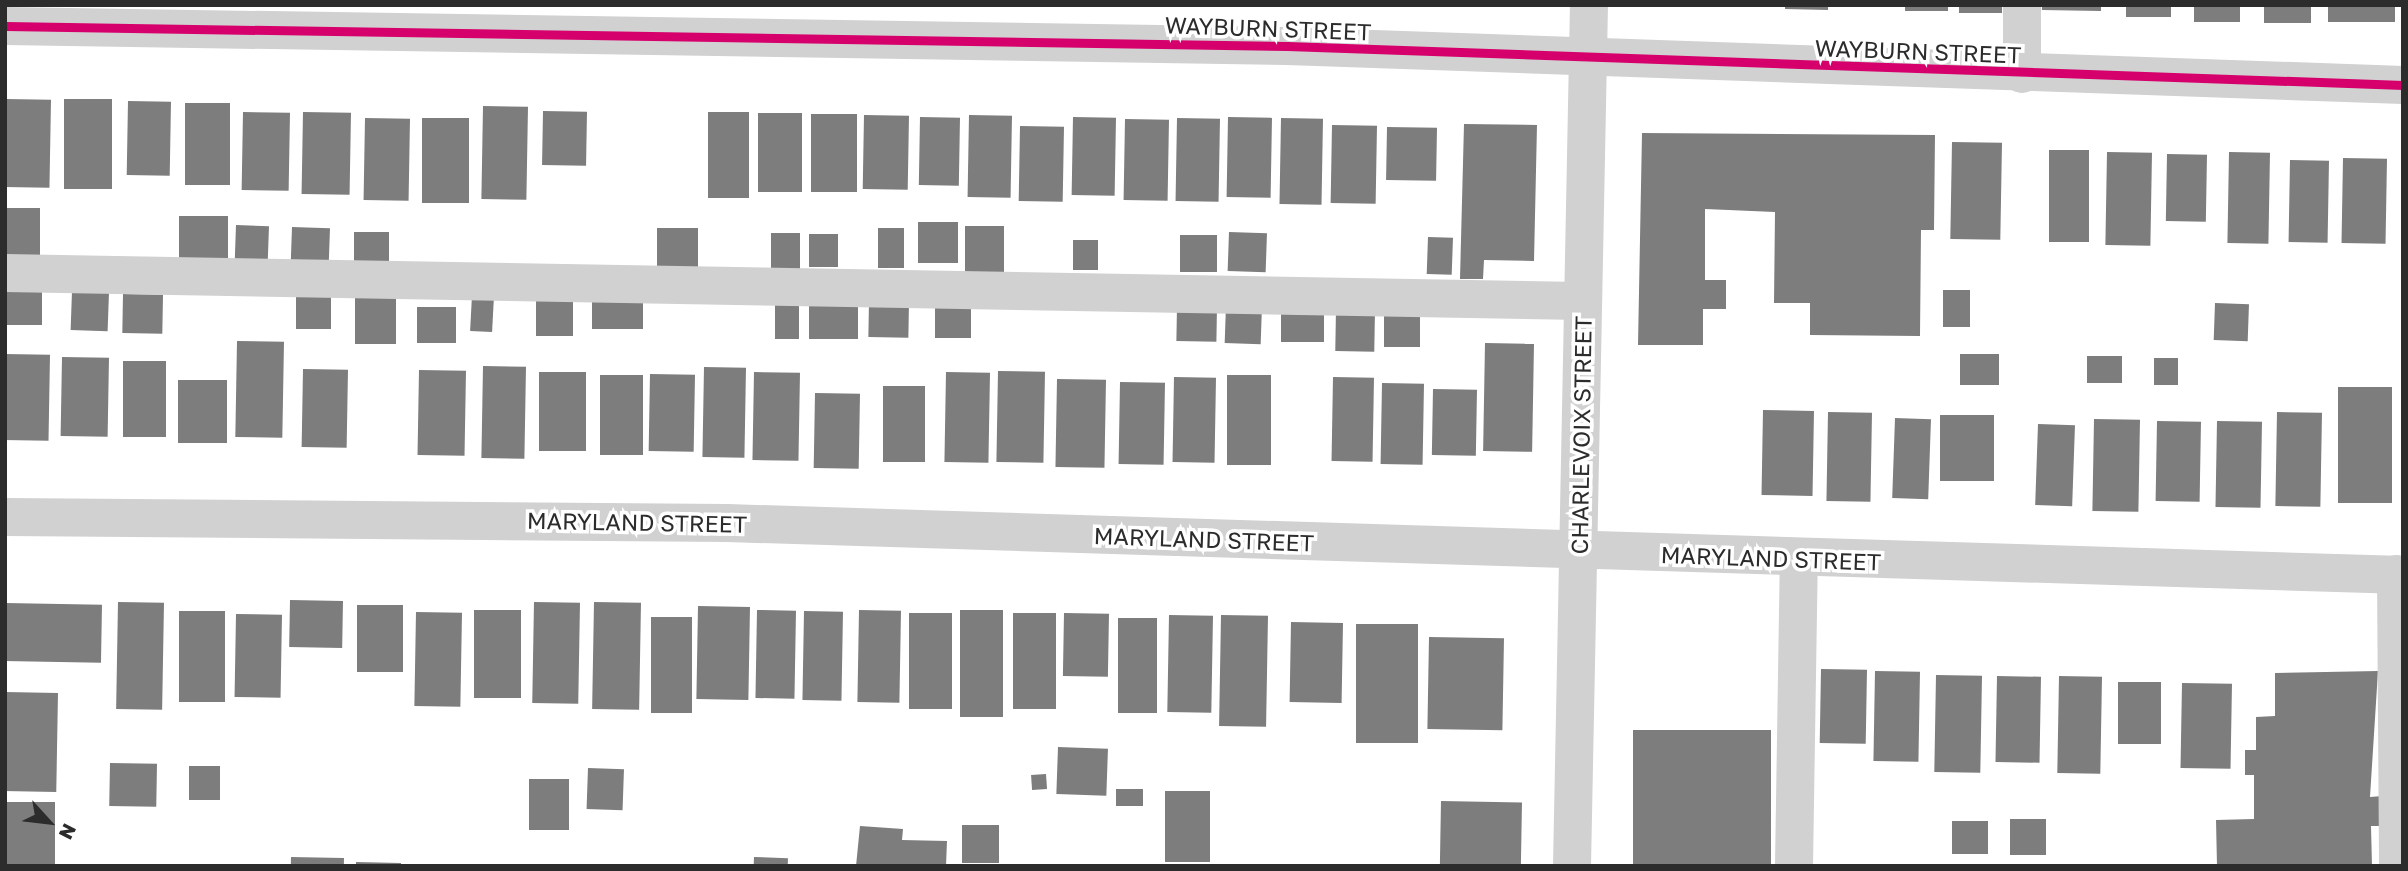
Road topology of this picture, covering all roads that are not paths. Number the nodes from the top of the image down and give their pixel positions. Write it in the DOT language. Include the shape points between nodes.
graph roads {
  1 [pos="1589,5"];
  2 [pos="2022,5"];
  3 [pos="5,26"];
  4 [pos="1588,61"];
  5 [pos="2022,74"];
  6 [pos="2403,85"];
  7 [pos="5,273"];
  8 [pos="1583,301"];
  9 [pos="5,517"];
  10 [pos="1578,552"];
  11 [pos="1799,558"];
  12 [pos="2400,575"];
  13 [pos="1573,866"];
  14 [pos="1794,866"];
  15 [pos="2398,866"];
  1 -- 4 [label="street, CHARLEVOIX STREET"];
  2 -- 5 [label="street"];
  3 -- 4 [label="street, WAYBURN STREET" via="1287,46"];
  4 -- 5 [label="street, WAYBURN STREET"];
  4 -- 8 [label="street, CHARLEVOIX STREET"];
  5 -- 6 [label="street, WAYBURN STREET"];
  7 -- 8 [label="street"];
  8 -- 10 [label="street, CHARLEVOIX STREET"];
  9 -- 10 [label="street, MARYLAND STREET" via="727,523"];
  10 -- 11 [label="street, MARYLAND STREET"];
  10 -- 13 [label="street, CHARLEVOIX STREET"];
  11 -- 12 [label="street, MARYLAND STREET"];
  11 -- 14 [label="street"];
  12 -- 15 [label="street"];
}
